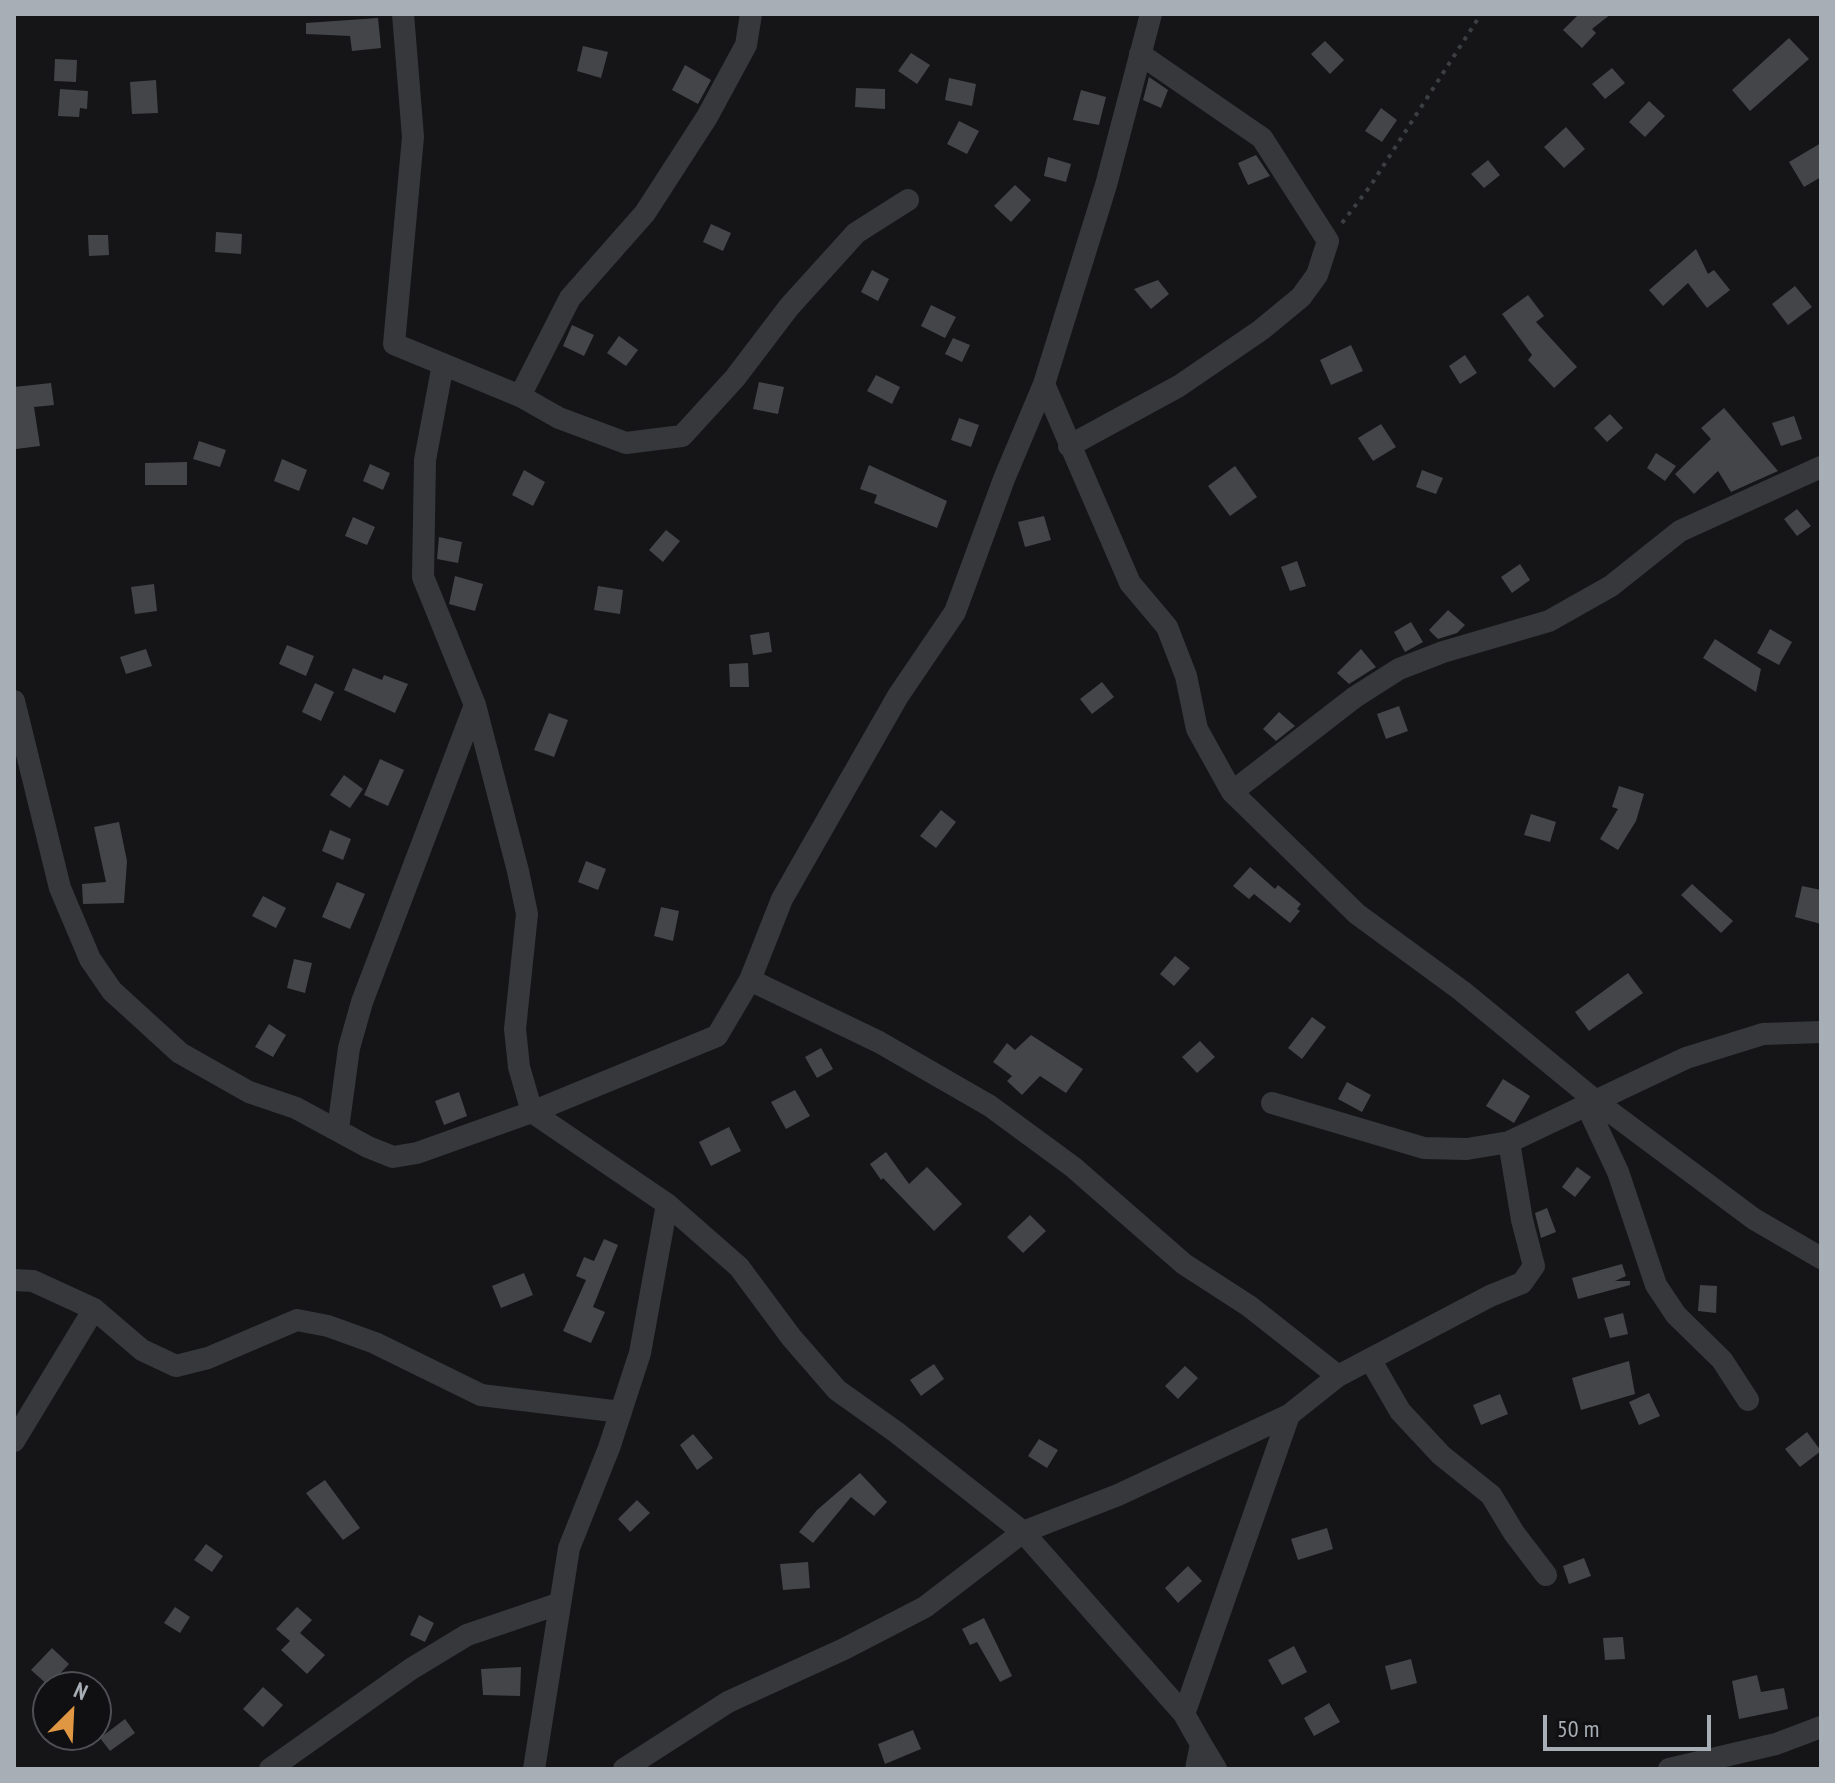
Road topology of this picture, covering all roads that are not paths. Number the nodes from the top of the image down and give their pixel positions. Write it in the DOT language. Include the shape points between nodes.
graph roads {
  1 [pos="403,14"];
  2 [pos="751,14"];
  3 [pos="1151,14"];
  4 [pos="1140,54"];
  5 [pos="908,200"];
  6 [pos="443,364"];
  7 [pos="1044,384"];
  8 [pos="520,396"];
  9 [pos="1069,446"];
  10 [pos="1821,467"];
  11 [pos="14,701"];
  12 [pos="475,705"];
  13 [pos="1232,792"];
  14 [pos="750,980"];
  15 [pos="1821,1032"];
  16 [pos="1272,1103"];
  17 [pos="1592,1104"];
  18 [pos="532,1112"];
  19 [pos="338,1129"];
  20 [pos="1509,1142"];
  21 [pos="667,1204"];
  22 [pos="1821,1258"];
  23 [pos="14,1280"];
  24 [pos="94,1309"];
  25 [pos="1370,1359"];
  26 [pos="1338,1376"];
  27 [pos="1748,1400"];
  28 [pos="621,1412"];
  29 [pos="1289,1415"];
  30 [pos="16,1434"];
  31 [pos="1023,1532"];
  32 [pos="1546,1575"];
  33 [pos="558,1604"];
  34 [pos="1184,1714"];
  35 [pos="1821,1727"];
  36 [pos="1201,1744"];
  37 [pos="270,1769"];
  38 [pos="534,1769"];
  39 [pos="624,1769"];
  40 [pos="1196,1769"];
  41 [pos="1216,1769"];
  42 [pos="1669,1769"];
  1 -- 6 [label="street" via="413,137 394,344"];
  2 -- 8 [label="street" via="746,45 707,117 645,213 570,298"];
  3 -- 4 [label="street"];
  4 -- 7 [label="street"];
  4 -- 9 [label="street" via="1262,138 1328,241 1317,275 1301,297 1261,330 1179,386"];
  5 -- 8 [label="street" via="856,233 682,436 626,443 559,418"];
  6 -- 8 [label="street"];
  6 -- 12 [label="street" via="425,460 423,577"];
  7 -- 9 [label="street"];
  7 -- 14 [label="street" via="955,612 898,696 782,899"];
  9 -- 13 [label="street" via="1130,583 1167,627 1186,676 1197,729"];
  10 -- 13 [label="street" via="1680,531 1611,586 1549,621 1399,669"];
  11 -- 19 [label="street" via="60,888 90,959 112,991 180,1053 249,1092"];
  12 -- 18 [label="street" via="527,914 515,1029"];
  12 -- 19 [label="street" via="362,1002 349,1048"];
  13 -- 17 [label="street" via="1357,914 1462,991"];
  14 -- 18 [label="street" via="717,1036"];
  14 -- 26 [label="street" via="879,1042 990,1106 1073,1167 1184,1264 1249,1306"];
  15 -- 17 [label="street" via="1763,1034 1686,1058"];
  16 -- 20 [label="street" via="1424,1148 1467,1149"];
  17 -- 20 [label="street"];
  17 -- 22 [label="street" via="1754,1219"];
  17 -- 27 [label="street" via="1656,1285 1676,1315 1722,1360"];
  18 -- 19 [label="street" via="393,1157"];
  18 -- 21 [label="street"];
  20 -- 25 [label="street" via="1534,1266 1530,1276"];
  21 -- 28 [label="street" via="640,1353"];
  21 -- 31 [label="street" via="739,1267 837,1390"];
  23 -- 24 [label="street" via="33,1281"];
  24 -- 28 [label="street" via="142,1350 176,1366 297,1320 375,1343 481,1395"];
  24 -- 30 [label="street"];
  25 -- 26 [label="street"];
  25 -- 32 [label="street" via="1400,1411 1441,1455 1491,1495"];
  26 -- 29 [label="street"];
  28 -- 33 [label="street" via="569,1548"];
  29 -- 31 [label="street" via="1118,1495"];
  29 -- 34 [label="street"];
  31 -- 34 [label="street"];
  31 -- 39 [label="street" via="925,1607 728,1702"];
  33 -- 37 [label="street" via="467,1635"];
  33 -- 38 [label="street"];
  34 -- 36 [label="street"];
  35 -- 42 [label="street" via="1776,1744"];
  36 -- 40 [label="street"];
  36 -- 41 [label="street"];
}
